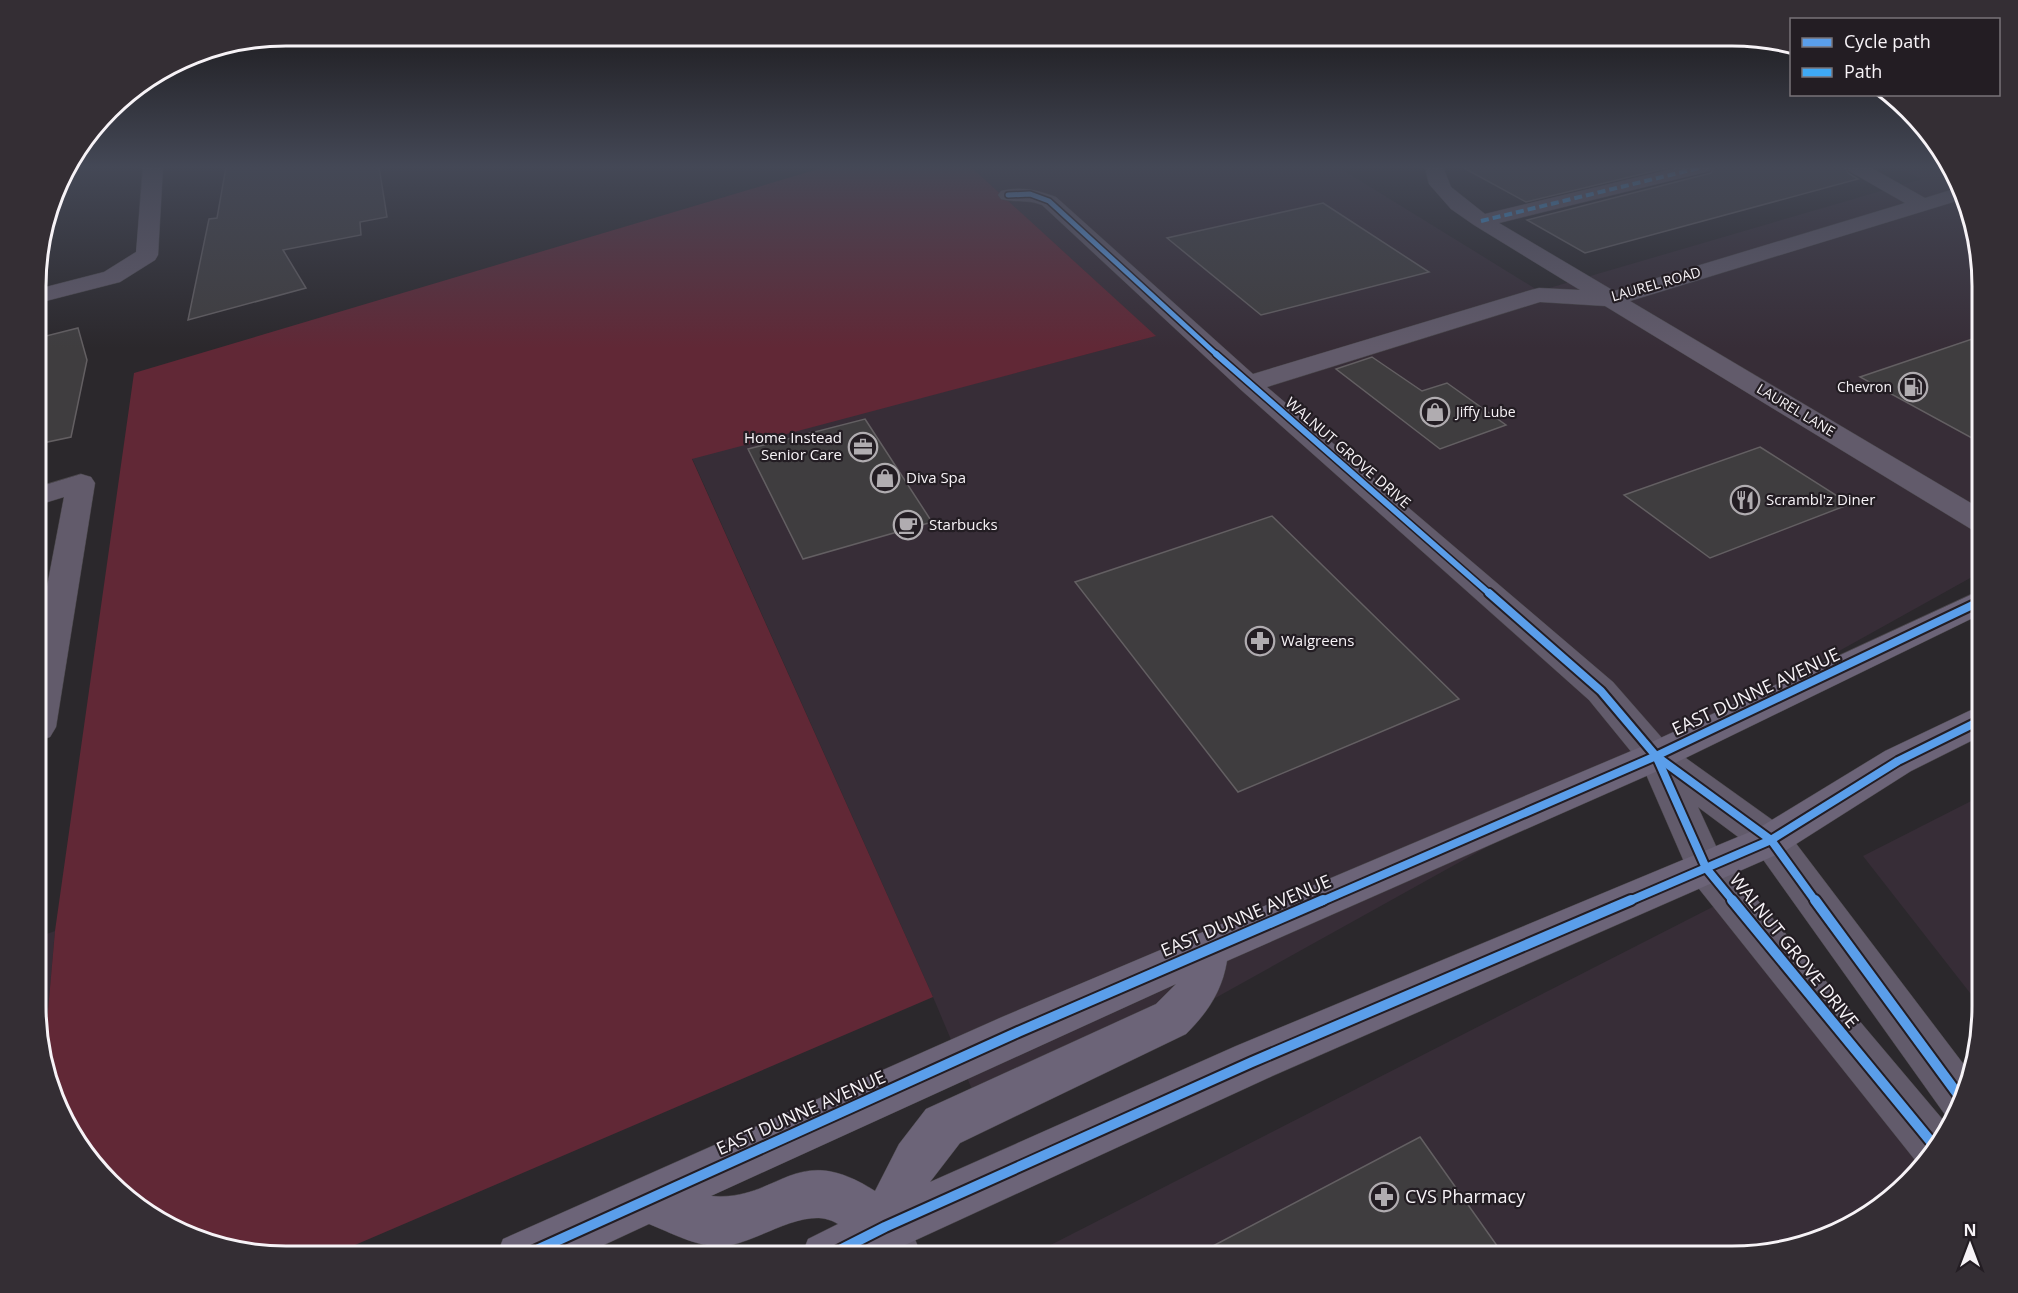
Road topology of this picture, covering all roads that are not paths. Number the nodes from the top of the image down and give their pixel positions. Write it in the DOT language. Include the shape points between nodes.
graph roads {
  1 [pos="149,227"];
  2 [pos="1078,227"];
  3 [pos="1492,227"];
  4 [pos="1851,227"];
  5 [pos="46,294"];
  6 [pos="1611,299"];
  7 [pos="1249,384"];
  8 [pos="46,494"];
  9 [pos="1972,516"];
  10 [pos="1972,606"];
  11 [pos="46,682"];
  12 [pos="1972,725"];
  13 [pos="1656,756"];
  14 [pos="1771,840"];
  15 [pos="1706,868"];
  16 [pos="1208,949"];
  17 [pos="1956,1092"];
  18 [pos="1930,1141"];
  19 [pos="648,1199"];
  20 [pos="891,1242"];
  21 [pos="545,1246"];
  22 [pos="873,1246"];
  1 -- 5 [label="street" via="147,255 112,277"];
  2 -- 7 [label="street, WALNUT GROVE DRIVE"];
  3 -- 6 [label="street, LAUREL LANE"];
  4 -- 6 [label="street, LAUREL ROAD"];
  6 -- 7 [label="street, LAUREL ROAD" via="1539,295"];
  6 -- 9 [label="street, LAUREL LANE"];
  7 -- 13 [label="street, WALNUT GROVE DRIVE" via="1601,691"];
  8 -- 11 [label="street" via="81,483"];
  10 -- 13 [label="main road, EAST DUNNE AVENUE"];
  12 -- 14 [label="main road" via="1898,761"];
  13 -- 14 [label="street, WALNUT GROVE DRIVE"];
  13 -- 15 [label="street, WALNUT GROVE DRIVE"];
  13 -- 16 [label="main road, EAST DUNNE AVENUE"];
  14 -- 15 [label="main road"];
  14 -- 17 [label="street, WALNUT GROVE DRIVE"];
  15 -- 18 [label="street, WALNUT GROVE DRIVE"];
  15 -- 20 [label="main road" via="1252,1062"];
  16 -- 19 [label="main road, EAST DUNNE AVENUE"];
  16 -- 20 [label="main road" via="1205,975 1195,996 1171,1019 943,1126 913,1162"];
  19 -- 20 [label="main road" via="702,1220 724,1221 801,1196 838,1197"];
  19 -- 21 [label="main road, EAST DUNNE AVENUE"];
  20 -- 22 [label="main road"];
}
